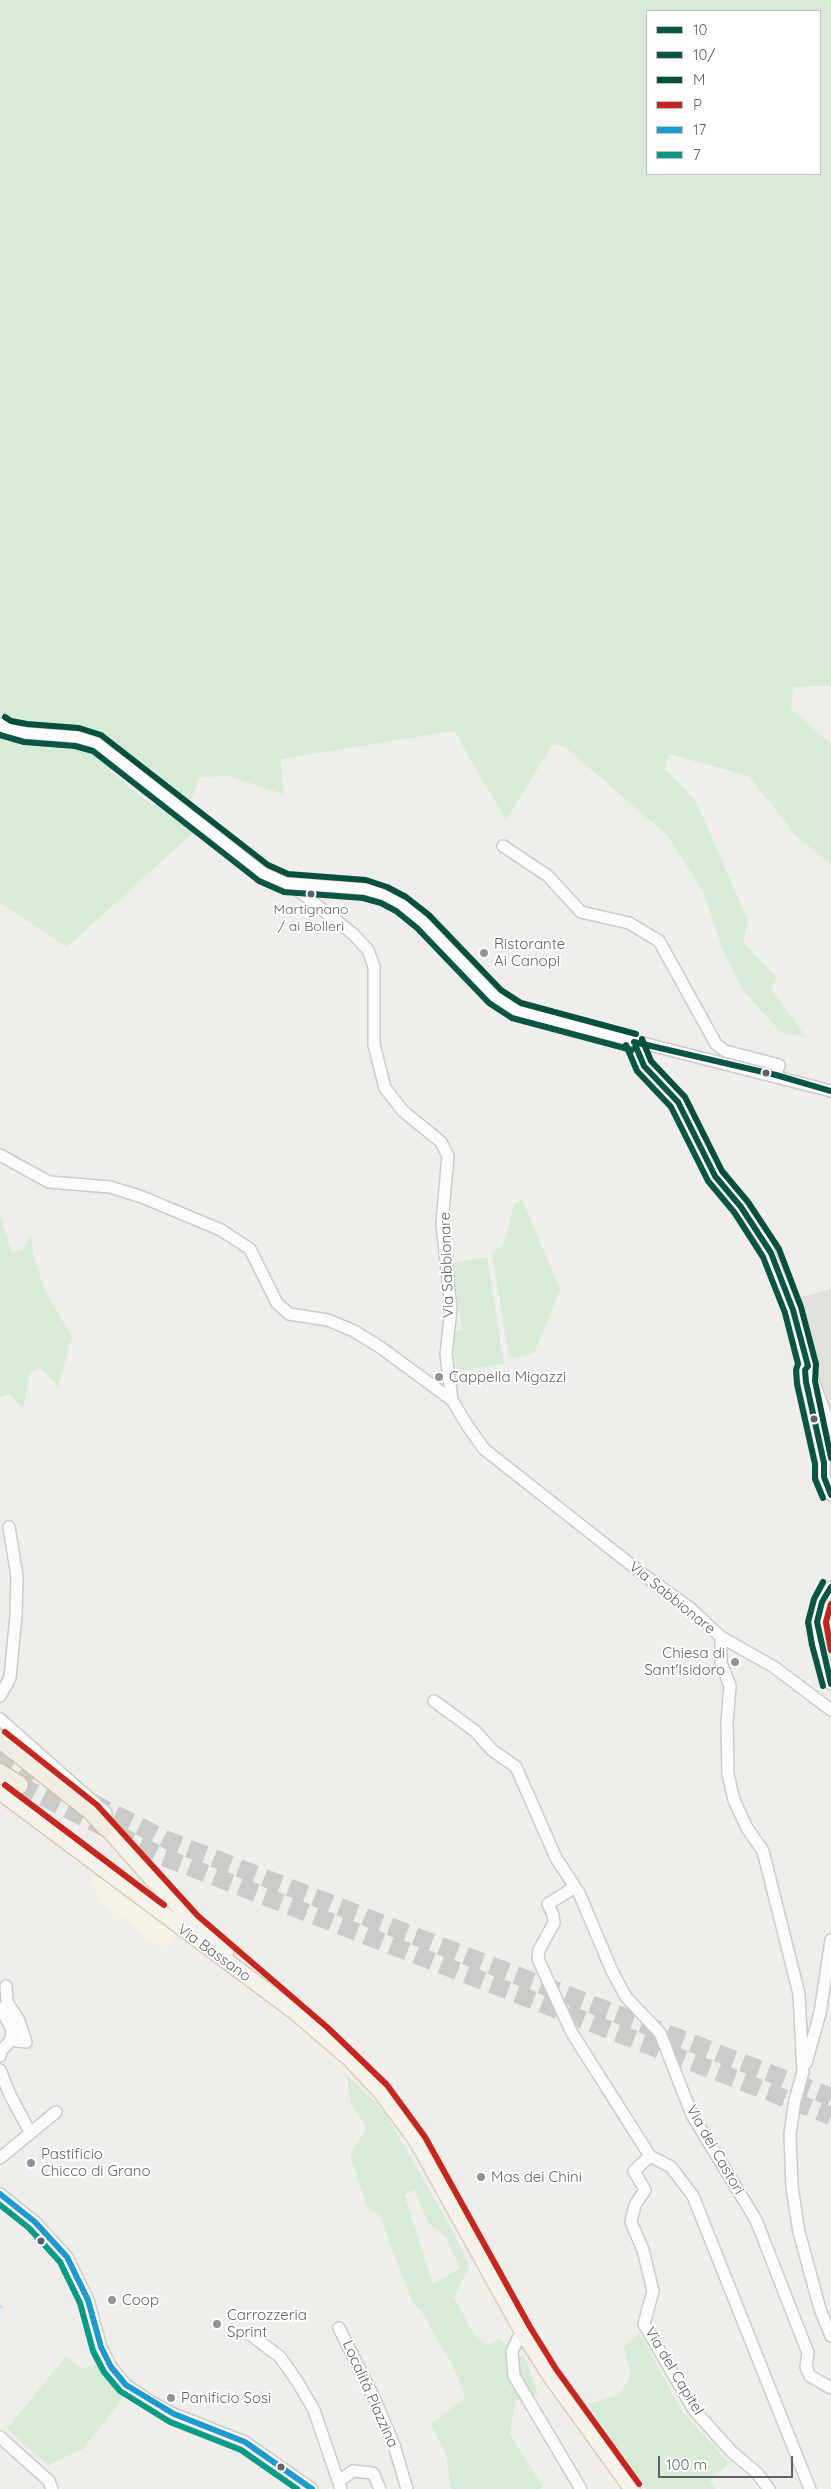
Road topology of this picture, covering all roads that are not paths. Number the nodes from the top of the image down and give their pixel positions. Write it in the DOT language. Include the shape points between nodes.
graph roads {
  1 [pos="0,724"];
  2 [pos="502,846"];
  3 [pos="286,883"];
  4 [pos="634,1042"];
  5 [pos="776,1075"];
  6 [pos="831,1091"];
  7 [pos="0,1155"];
  8 [pos="808,1366"];
  9 [pos="452,1400"];
  10 [pos="831,1430"];
  11 [pos="828,1470"];
  12 [pos="831,1495"];
  13 [pos="9,1527"];
  14 [pos="831,1587"];
  15 [pos="721,1637"];
  16 [pos="831,1684"];
  17 [pos="0,1696"];
  18 [pos="434,1700"];
  19 [pos="831,1710"];
  20 [pos="0,1719"];
  21 [pos="0,1739"];
  22 [pos="0,1773"];
  23 [pos="19,1786"];
  24 [pos="0,1792"];
  25 [pos="106,1827"];
  26 [pos="575,1887"];
  27 [pos="831,1940"];
  28 [pos="6,1986"];
  29 [pos="0,2008"];
  30 [pos="295,2012"];
  31 [pos="10,2040"];
  32 [pos="0,2056"];
  33 [pos="0,2070"];
  34 [pos="803,2072"];
  35 [pos="56,2112"];
  36 [pos="30,2132"];
  37 [pos="650,2156"];
  38 [pos="0,2158"];
  39 [pos="0,2194"];
  40 [pos="340,2328"];
  41 [pos="522,2331"];
  42 [pos="251,2335"];
  43 [pos="831,2336"];
  44 [pos="831,2388"];
  45 [pos="0,2437"];
  46 [pos="340,2485"];
  47 [pos="52,2489"];
  48 [pos="312,2489"];
  49 [pos="380,2489"];
  50 [pos="407,2489"];
  51 [pos="582,2489"];
  52 [pos="632,2489"];
  53 [pos="769,2489"];
  54 [pos="810,2489"];
  1 -- 3 [label="street" via="26,733 78,737 98,743 263,873"];
  2 -- 5 [label="street" via="548,876 581,912 629,923 659,941 716,1044 725,1051 779,1065"];
  3 -- 4 [label="street" via="365,889 384,895 423,922 495,997 518,1011"];
  3 -- 9 [label="street, Via Sabbionare" via="353,934 368,950 374,967 374,1045 385,1088 403,1110 441,1142 448,1156 442,1223 451,1309 446,1354"];
  4 -- 5 [label="street"];
  4 -- 8 [label="street" via="644,1066 678,1102 715,1176 765,1242 793,1310"];
  5 -- 6 [label="street"];
  7 -- 9 [label="street" via="49,1182 110,1187 142,1196 221,1230 250,1249 277,1303 289,1314 328,1320 354,1331"];
  8 -- 10 [label="street"];
  8 -- 11 [label="street" via="806,1382"];
  9 -- 15 [label="street, Via Sabbionare" via="484,1449 691,1609"];
  11 -- 12 [label="street" via="824,1477"];
  13 -- 17 [label="street" via="17,1576 16,1615 10,1678"];
  14 -- 16 [label="street" via="822,1602 817,1622"];
  15 -- 19 [label="street, Via Sabbionare" via="774,1667"];
  15 -- 34 [label="street" via="721,1664 730,1686 728,1774 734,1800 762,1852 789,1952 799,1994"];
  18 -- 26 [label="street, Via dei Castori" via="516,1767 556,1858"];
  20 -- 25 [label="street" via="106,1813"];
  21 -- 25 [label="highway"];
  22 -- 23 [label="highway"];
  24 -- 30 [label="main road, Via Bassano"];
  25 -- 30 [label="main road" via="192,1922"];
  26 -- 37 [label="street" via="548,1904 554,1923 539,1950 538,1959 572,2033"];
  26 -- 44 [label="street, Via dei Castori" via="612,1972 626,1997 660,2033 692,2115 756,2220 808,2352 806,2368 810,2376"];
  27 -- 34 [label="street" via="820,2013"];
  28 -- 31 [label="street" via="8,2002 26,2042"];
  29 -- 31 [label="street" via="12,2029"];
  30 -- 41 [label="main road, Via Bassano" via="350,2059 406,2124"];
  31 -- 32 [label="street"];
  33 -- 36 [label="street"];
  34 -- 43 [label="street" via="790,2134 792,2186 799,2232 820,2310"];
  35 -- 36 [label="street"];
  36 -- 38 [label="street"];
  37 -- 53 [label="street, Via del Capitel" via="634,2171 645,2190 635,2205 631,2222 643,2250 653,2291 644,2324 694,2410"];
  37 -- 54 [label="street" via="671,2167 693,2196"];
  39 -- 48 [label="street" via="35,2222 67,2257 88,2300 101,2348 126,2385 174,2414 245,2442"];
  40 -- 50 [label="street, Località Piazzina" via="394,2445"];
  41 -- 51 [label="street" via="512,2351 514,2376"];
  41 -- 52 [label="main road, Via Bassano"];
  42 -- 46 [label="street" via="280,2357 297,2381 314,2410"];
  45 -- 47 [label="street" via="49,2481"];
  46 -- 49 [label="street" via="353,2471 373,2473"];
}
